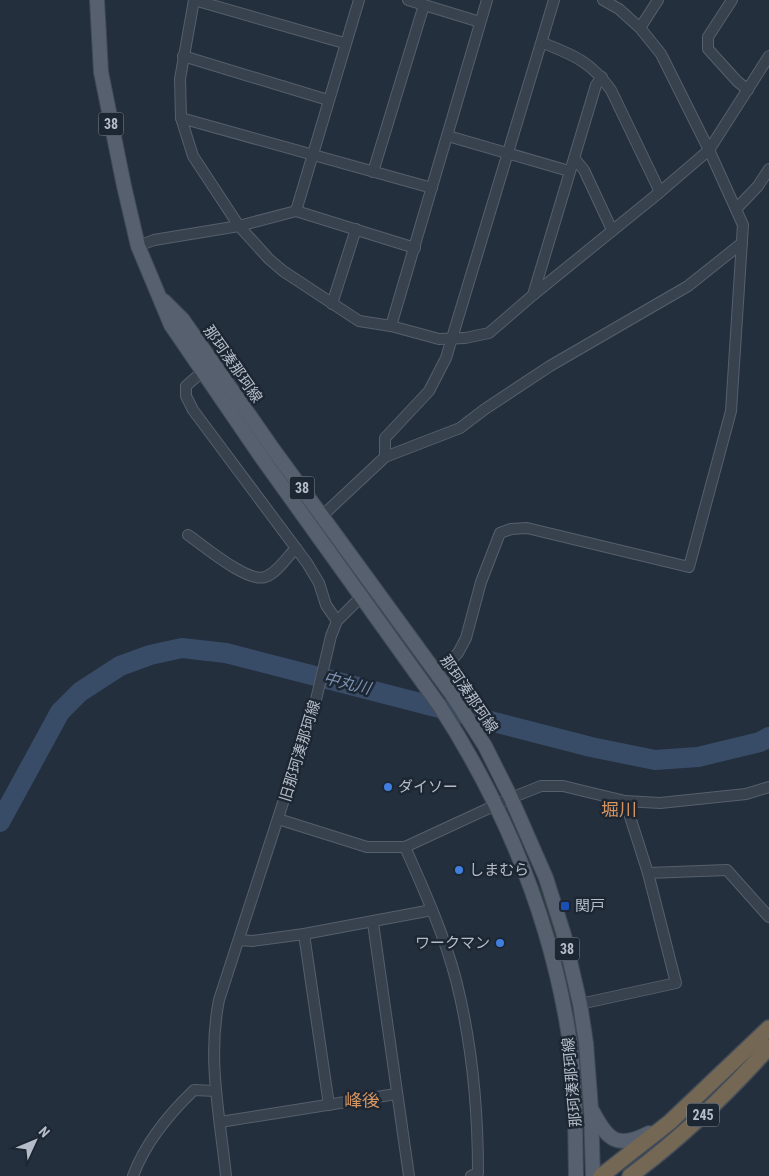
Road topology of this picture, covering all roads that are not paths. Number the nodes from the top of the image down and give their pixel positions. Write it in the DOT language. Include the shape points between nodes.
graph roads {
  1 [pos="97,0"];
  2 [pos="194,0"];
  3 [pos="359,0"];
  4 [pos="408,0"];
  5 [pos="488,0"];
  6 [pos="554,0"];
  7 [pos="603,0"];
  8 [pos="658,0"];
  9 [pos="732,0"];
  10 [pos="424,5"];
  11 [pos="480,22"];
  12 [pos="640,28"];
  13 [pos="344,43"];
  14 [pos="543,44"];
  15 [pos="183,56"];
  16 [pos="769,56"];
  17 [pos="602,77"];
  18 [pos="748,90"];
  19 [pos="328,100"];
  20 [pos="181,118"];
  21 [pos="448,136"];
  22 [pos="709,150"];
  23 [pos="509,153"];
  24 [pos="312,156"];
  25 [pos="574,158"];
  26 [pos="769,169"];
  27 [pos="569,171"];
  28 [pos="373,172"];
  29 [pos="432,188"];
  30 [pos="660,192"];
  31 [pos="737,208"];
  32 [pos="296,211"];
  33 [pos="239,226"];
  34 [pos="356,229"];
  35 [pos="612,230"];
  36 [pos="742,243"];
  37 [pos="138,246"];
  38 [pos="415,248"];
  39 [pos="533,294"];
  40 [pos="162,298"];
  41 [pos="332,304"];
  42 [pos="391,326"];
  43 [pos="453,338"];
  44 [pos="202,372"];
  45 [pos="385,457"];
  46 [pos="322,516"];
  47 [pos="188,535"];
  48 [pos="296,548"];
  49 [pos="362,596"];
  50 [pos="338,620"];
  51 [pos="437,674"];
  52 [pos="769,787"];
  53 [pos="511,798"];
  54 [pos="625,801"];
  55 [pos="496,804"];
  56 [pos="278,819"];
  57 [pos="405,847"];
  58 [pos="648,873"];
  59 [pos="432,910"];
  60 [pos="769,917"];
  61 [pos="373,923"];
  62 [pos="304,934"];
  63 [pos="238,940"];
  64 [pos="580,1004"];
  65 [pos="769,1028"];
  66 [pos="769,1047"];
  67 [pos="216,1090"];
  68 [pos="396,1094"];
  69 [pos="329,1105"];
  70 [pos="591,1109"];
  71 [pos="220,1122"];
  72 [pos="670,1122"];
  73 [pos="133,1176"];
  74 [pos="226,1176"];
  75 [pos="409,1176"];
  76 [pos="471,1176"];
  77 [pos="576,1176"];
  78 [pos="593,1176"];
  79 [pos="601,1176"];
  80 [pos="630,1176"];
  1 -- 37 [label="main road, 那珂湊那珂線 / 38" via="101,72"];
  2 -- 13 [label="street"];
  2 -- 15 [label="street"];
  3 -- 13 [label="street"];
  4 -- 10 [label="street"];
  5 -- 11 [label="street"];
  6 -- 14 [label="street"];
  7 -- 12 [label="street"];
  8 -- 12 [label="street"];
  9 -- 18 [label="street" via="708,37 708,49"];
  10 -- 11 [label="street"];
  10 -- 28 [label="street"];
  11 -- 21 [label="street"];
  12 -- 22 [label="street" via="661,54"];
  13 -- 19 [label="street"];
  14 -- 17 [label="street" via="580,58"];
  14 -- 23 [label="street"];
  15 -- 19 [label="street"];
  15 -- 20 [label="street"];
  16 -- 18 [label="street"];
  17 -- 25 [label="street" via="596,85"];
  17 -- 30 [label="street" via="612,90"];
  18 -- 22 [label="street"];
  19 -- 24 [label="street"];
  20 -- 24 [label="street"];
  20 -- 33 [label="street" via="194,156"];
  21 -- 23 [label="street"];
  21 -- 29 [label="street"];
  22 -- 30 [label="street"];
  22 -- 31 [label="street"];
  23 -- 27 [label="street"];
  23 -- 43 [label="street"];
  24 -- 28 [label="street"];
  24 -- 32 [label="street"];
  25 -- 27 [label="street"];
  25 -- 35 [label="street" via="584,170"];
  26 -- 31 [label="street"];
  27 -- 39 [label="street"];
  28 -- 29 [label="street"];
  29 -- 38 [label="street"];
  30 -- 35 [label="street"];
  31 -- 36 [label="street" via="743,226"];
  32 -- 33 [label="street"];
  32 -- 34 [label="street"];
  33 -- 37 [label="street" via="154,240"];
  33 -- 41 [label="street" via="269,260"];
  34 -- 38 [label="street"];
  34 -- 41 [label="street"];
  35 -- 39 [label="street"];
  36 -- 45 [label="street" via="688,286 550,366 460,428"];
  36 -- 51 [label="street" via="731,411 689,567 527,528 500,533 481,582 466,638 458,653"];
  37 -- 40 [label="main road, 那珂湊那珂線 / 38"];
  38 -- 42 [label="street"];
  39 -- 43 [label="street" via="490,333"];
  40 -- 44 [label="main road, 那珂湊那珂線 / 38" via="171,325"];
  40 -- 46 [label="main road, 那珂湊那珂線 / 38" via="183,320"];
  41 -- 42 [label="street" via="359,320"];
  42 -- 43 [label="street" via="439,339"];
  43 -- 45 [label="street" via="429,391 385,438"];
  44 -- 48 [label="street" via="186,386 186,396 193,410"];
  44 -- 49 [label="main road, 那珂湊那珂線 / 38"];
  45 -- 46 [label="street"];
  46 -- 51 [label="main road, 那珂湊那珂線 / 38"];
  47 -- 48 [label="street" via="248,577 264,578"];
  48 -- 50 [label="street" via="319,583 326,605"];
  49 -- 50 [label="street"];
  49 -- 55 [label="main road, 那珂湊那珂線 / 38" via="463,742"];
  50 -- 56 [label="street, 旧那珂湊那珂線"];
  51 -- 53 [label="main road, 那珂湊那珂線 / 38" via="484,746"];
  52 -- 54 [label="street" via="746,794 660,803"];
  53 -- 54 [label="street" via="541,786 563,786"];
  53 -- 55 [label="street"];
  53 -- 64 [label="main road, 那珂湊那珂線 / 38" via="546,878 564,934"];
  54 -- 58 [label="street"];
  55 -- 57 [label="street"];
  55 -- 77 [label="main road, 那珂湊那珂線 / 38" via="526,875 564,1008 574,1081"];
  56 -- 57 [label="street" via="367,847"];
  56 -- 63 [label="street, 旧那珂湊那珂線"];
  57 -- 59 [label="street"];
  58 -- 60 [label="street" via="727,870"];
  58 -- 64 [label="street" via="676,983"];
  59 -- 61 [label="street"];
  59 -- 76 [label="street" via="455,978 468,1044 478,1118 478,1173"];
  61 -- 62 [label="street"];
  61 -- 68 [label="street"];
  62 -- 63 [label="street"];
  62 -- 69 [label="street"];
  63 -- 67 [label="street, 旧那珂湊那珂線" via="216,1018 213,1065"];
  64 -- 70 [label="main road, 那珂湊那珂線 / 38"];
  65 -- 72 [label="highway, 245"];
  66 -- 80 [label="highway, 245" via="679,1137"];
  67 -- 71 [label="street, 旧那珂湊那珂線"];
  67 -- 73 [label="street" via="194,1090 174,1108"];
  68 -- 69 [label="street"];
  68 -- 75 [label="street"];
  69 -- 71 [label="street"];
  70 -- 72 [label="main road" via="612,1139 634,1140"];
  70 -- 78 [label="main road, 那珂湊那珂線 / 38"];
  71 -- 74 [label="street, 旧那珂湊那珂線"];
  72 -- 79 [label="highway, 245"];
}
